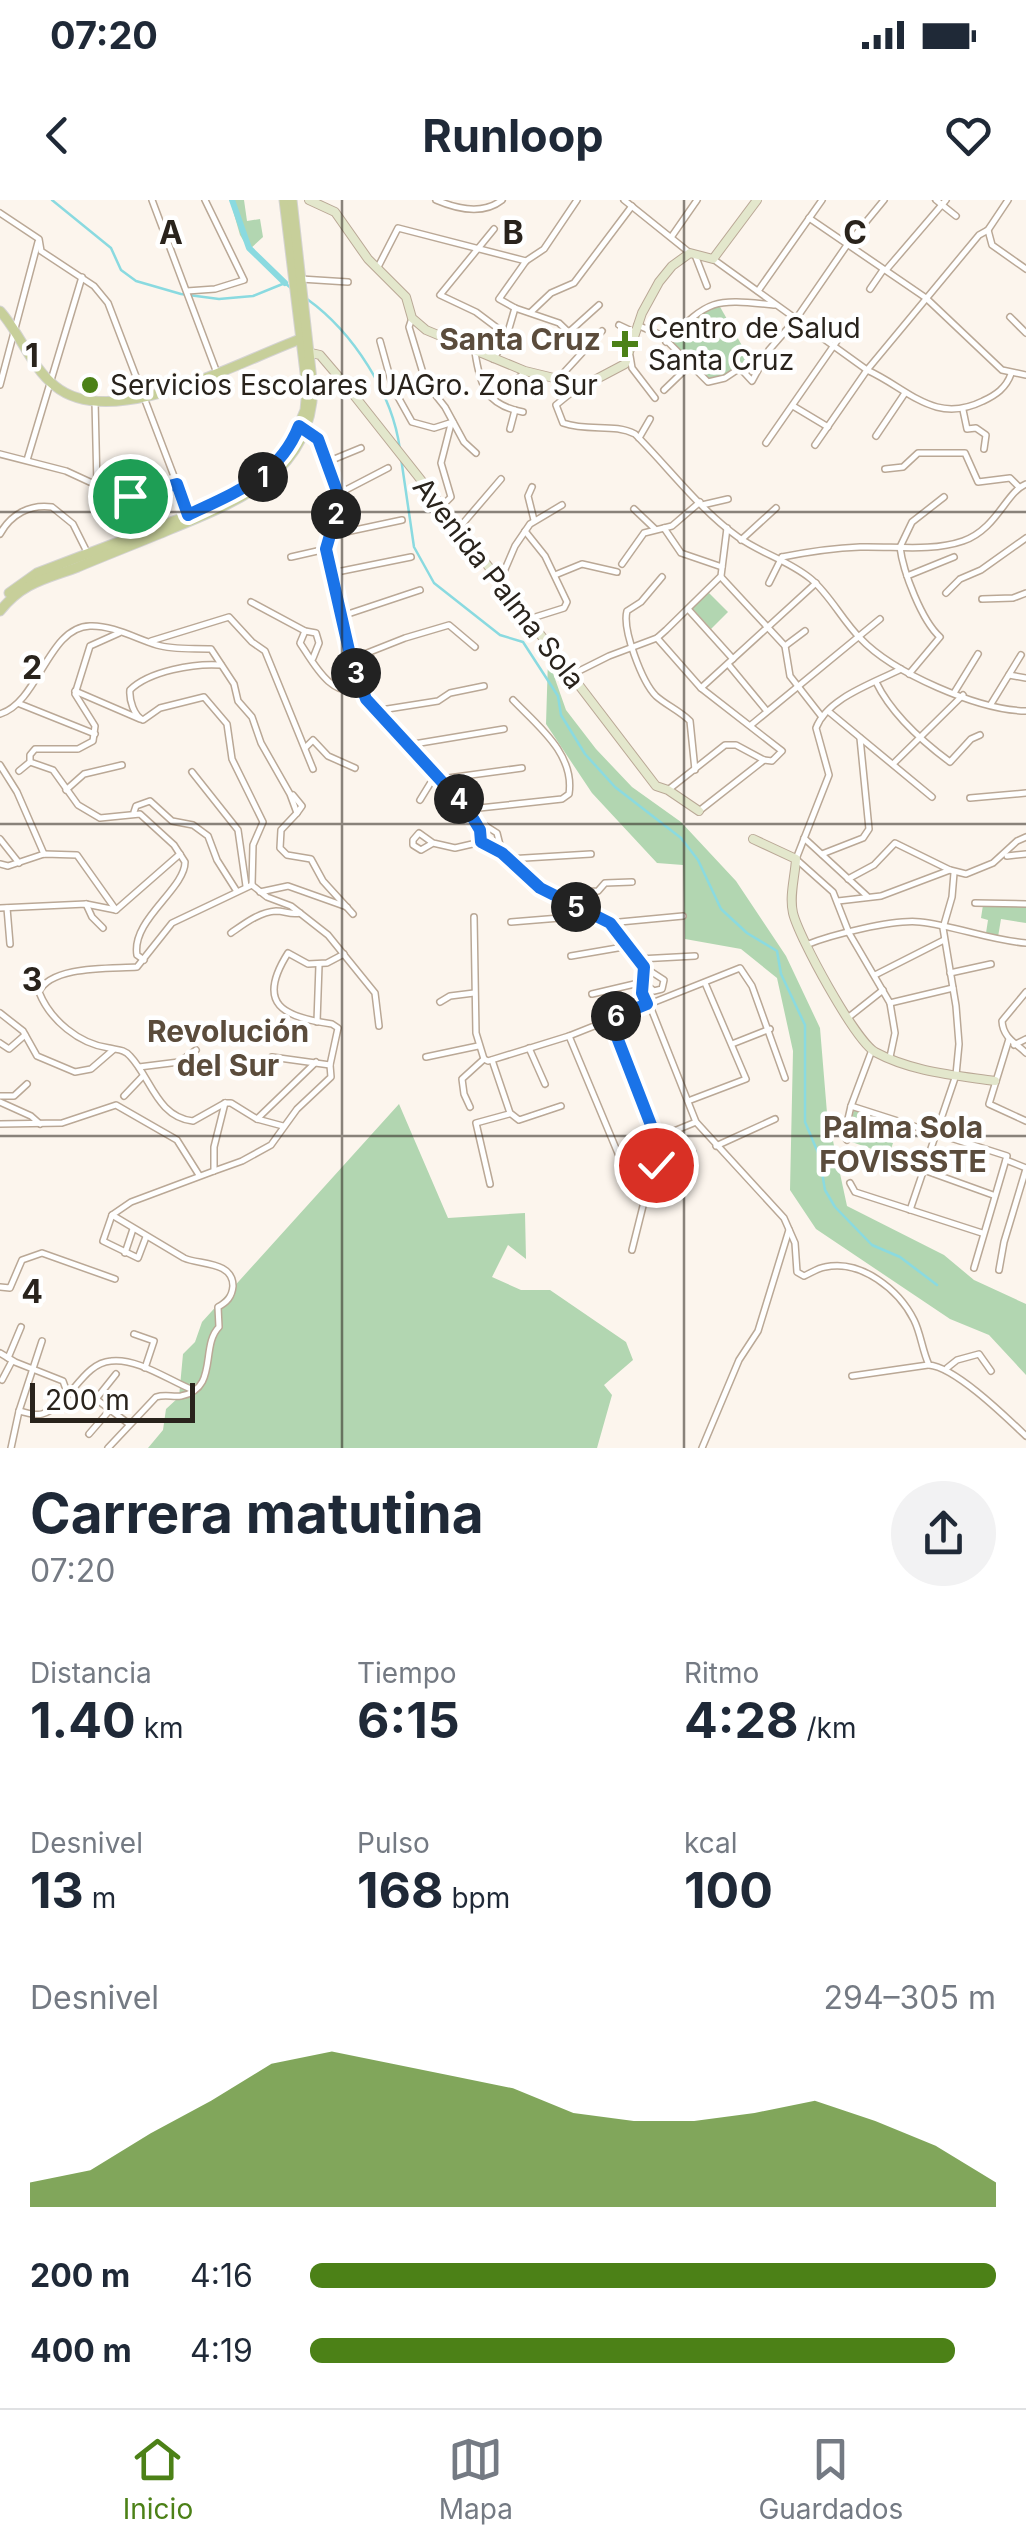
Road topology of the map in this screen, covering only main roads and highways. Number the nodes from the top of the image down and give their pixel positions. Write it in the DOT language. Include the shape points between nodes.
graph roads {
  1 [pos="284,200"];
  2 [pos="292,200"];
  3 [pos="298,282"];
  4 [pos="0,311"];
  5 [pos="305,338"];
  6 [pos="190,518"];
  7 [pos="0,602"];
  8 [pos="0,611"];
  1 -- 3 [label="main road"];
  2 -- 3 [label="main road"];
  3 -- 5 [label="main road"];
  4 -- 5 [label="main road" via="52,384 95,401 143,398"];
  5 -- 6 [label="main road" via="302,428 287,460 265,484"];
  6 -- 7 [label="main road" via="37,573"];
  6 -- 8 [label="main road" via="36,580"];
}
